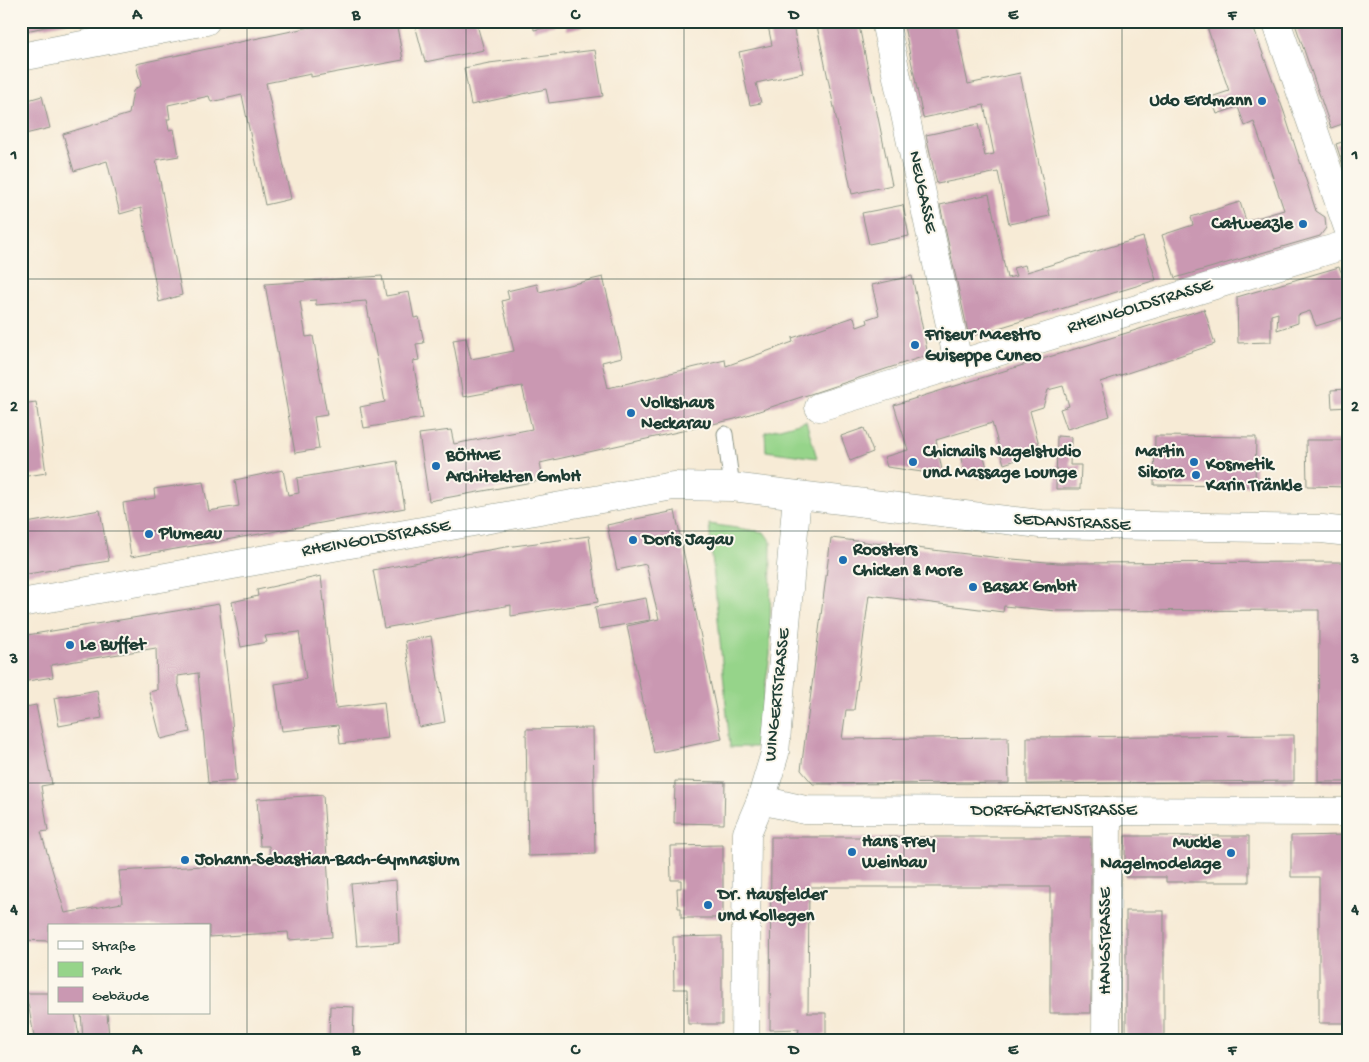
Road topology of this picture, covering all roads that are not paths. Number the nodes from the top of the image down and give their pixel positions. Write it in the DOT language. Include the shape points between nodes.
graph roads {
  1 [pos="206,21"];
  2 [pos="885,21"];
  3 [pos="1276,21"];
  4 [pos="21,57"];
  5 [pos="1348,228"];
  6 [pos="1348,244"];
  7 [pos="958,362"];
  8 [pos="819,406"];
  9 [pos="725,434"];
  10 [pos="732,487"];
  11 [pos="797,495"];
  12 [pos="1345,530"];
  13 [pos="21,603"];
  14 [pos="760,800"];
  15 [pos="1107,811"];
  16 [pos="1348,812"];
  17 [pos="745,1041"];
  18 [pos="1106,1041"];
  1 -- 4 [label="street"];
  2 -- 7 [label="street, NEUGASSE"];
  3 -- 5 [label="street"];
  6 -- 7 [label="street, RHEINGOLDSTRASSE"];
  7 -- 8 [label="street, RHEINGOLDSTRASSE"];
  9 -- 10 [label="lane"];
  10 -- 11 [label="street, RHEINGOLDSTRASSE"];
  10 -- 13 [label="street, RHEINGOLDSTRASSE" via="673,486"];
  11 -- 12 [label="street, SEDANSTRASSE" via="1040,524"];
  11 -- 14 [label="street, WINGERTSTRASSE" via="775,753"];
  14 -- 15 [label="street, DORFGÄRTENSTRASSE" via="805,810"];
  14 -- 17 [label="street, WINGERTSTRASSE" via="747,832"];
  15 -- 16 [label="street, DORFGÄRTENSTRASSE"];
  15 -- 18 [label="street, HANGSTRASSE"];
}
